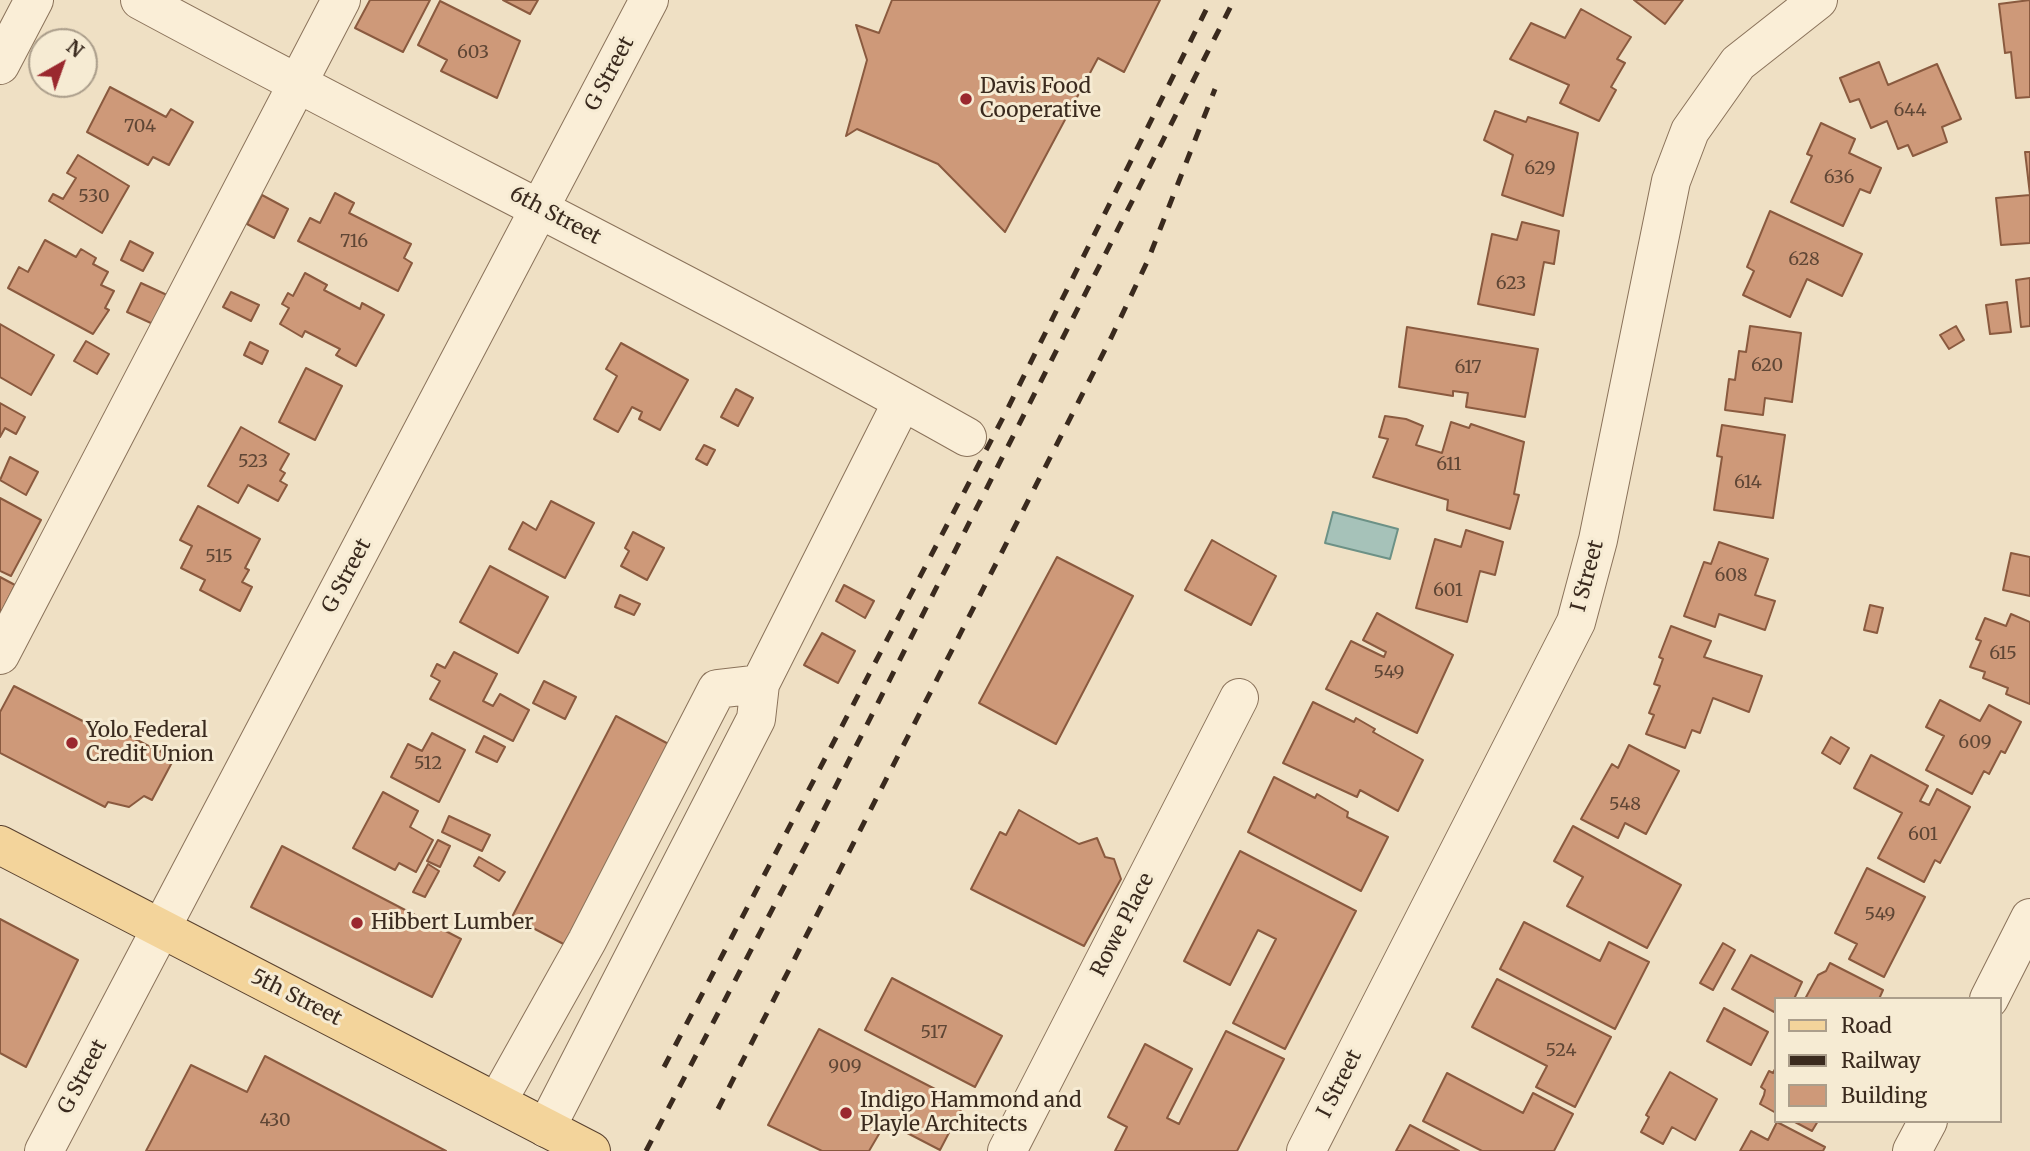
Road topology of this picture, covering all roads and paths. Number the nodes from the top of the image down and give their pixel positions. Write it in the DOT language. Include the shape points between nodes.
graph roads {
  1 [pos="34,0"];
  2 [pos="140,0"];
  3 [pos="341,0"];
  4 [pos="649,0"];
  5 [pos="1818,0"];
  6 [pos="0,65"];
  7 [pos="296,85"];
  8 [pos="541,208"];
  9 [pos="902,402"];
  10 [pos="967,437"];
  11 [pos="0,655"];
  12 [pos="760,684"];
  13 [pos="1238,698"];
  14 [pos="0,845"];
  15 [pos="2030,918"];
  16 [pos="162,929"];
  17 [pos="2019,966"];
  18 [pos="1991,997"];
  19 [pos="497,1102"];
  20 [pos="1927,1123"];
  21 [pos="563,1141"];
  22 [pos="44,1151"];
  23 [pos="1007,1151"];
  24 [pos="1306,1151"];
  25 [pos="1912,1151"];
  1 -- 6 [label="street"];
  2 -- 7 [label="street, 6th Street"];
  3 -- 7 [label="street"];
  4 -- 8 [label="street, G Street"];
  5 -- 24 [label="street, I Street" via="1738,63 1690,131 1671,181 1598,540 1576,622"];
  7 -- 8 [label="street, 6th Street"];
  7 -- 11 [label="street"];
  8 -- 9 [label="street, 6th Street"];
  8 -- 16 [label="street, G Street"];
  9 -- 10 [label="street, 6th Street"];
  9 -- 12 [label="street"];
  12 -- 19 [label="street" via="717,689 587,941"];
  12 -- 21 [label="street" via="756,719"];
  13 -- 23 [label="street, Rowe Place"];
  14 -- 16 [label="main road, 5th Street"];
  15 -- 17 [label="street"];
  16 -- 19 [label="main road, 5th Street"];
  16 -- 22 [label="street, G Street"];
  17 -- 18 [label="street"];
  19 -- 21 [label="main road, 5th Street"];
  20 -- 25 [label="street"];
}
